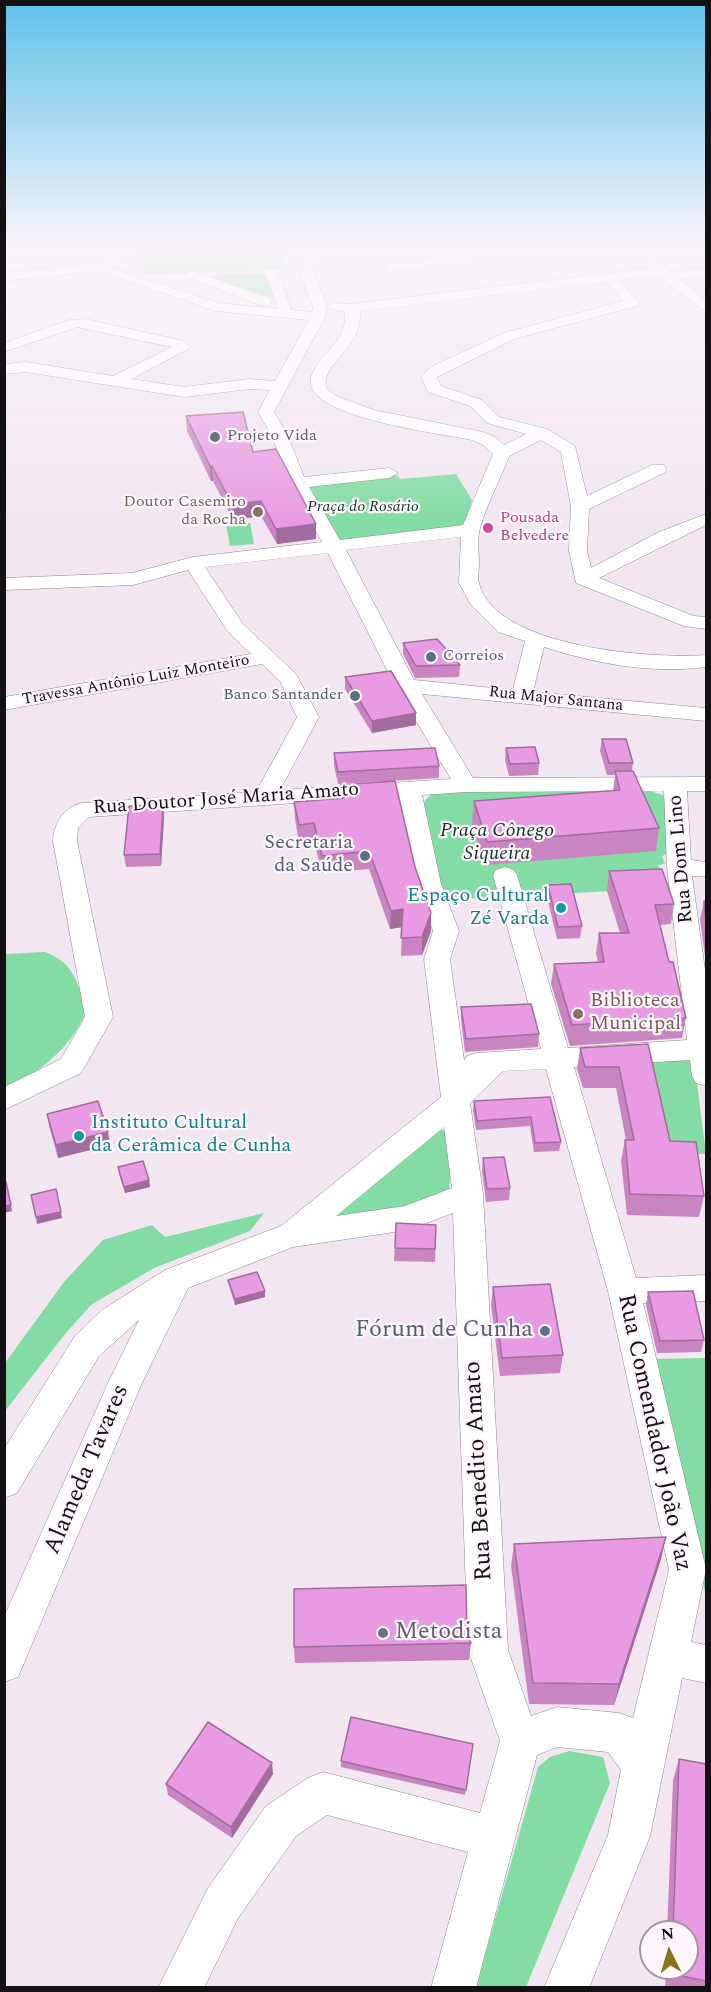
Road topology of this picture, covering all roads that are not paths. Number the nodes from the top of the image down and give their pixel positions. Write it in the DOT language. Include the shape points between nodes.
graph roads {
  1 [pos="38,336"];
  2 [pos="145,336"];
  3 [pos="304,336"];
  4 [pos="349,336"];
  5 [pos="509,336"];
  6 [pos="4,348"];
  7 [pos="4,369"];
  8 [pos="113,382"];
  9 [pos="279,386"];
  10 [pos="541,433"];
  11 [pos="502,453"];
  12 [pos="658,469"];
  13 [pos="389,473"];
  14 [pos="298,483"];
  15 [pos="580,506"];
  16 [pos="706,519"];
  17 [pos="470,530"];
  18 [pos="334,546"];
  19 [pos="193,563"];
  20 [pos="583,579"];
  21 [pos="4,584"];
  22 [pos="706,622"];
  23 [pos="536,640"];
  24 [pos="268,657"];
  25 [pos="706,662"];
  26 [pos="406,686"];
  27 [pos="522,695"];
  28 [pos="4,704"];
  29 [pos="706,715"];
  30 [pos="675,783"];
  31 [pos="466,784"];
  32 [pos="706,784"];
  33 [pos="409,788"];
  34 [pos="265,796"];
  35 [pos="679,867"];
  36 [pos="706,869"];
  37 [pos="505,875"];
  38 [pos="705,1049"];
  39 [pos="555,1057"];
  40 [pos="495,1062"];
  41 [pos="449,1066"];
  42 [pos="706,1076"];
  43 [pos="4,1100"];
  44 [pos="455,1102"];
  45 [pos="468,1194"];
  46 [pos="290,1235"];
  47 [pos="176,1280"];
  48 [pos="706,1288"];
  49 [pos="624,1291"];
  50 [pos="4,1482"];
  51 [pos="669,1656"];
  52 [pos="4,1663"];
  53 [pos="706,1664"];
  54 [pos="520,1742"];
  55 [pos="642,1766"];
  56 [pos="495,1838"];
  57 [pos="180,1988"];
  58 [pos="453,1988"];
  59 [pos="566,1988"];
  1 -- 6 [label="street"];
  2 -- 8 [label="street" via="182,348"];
  3 -- 9 [label="street"];
  4 -- 11 [label="street" via="318,380 318,390 324,395 384,417 477,436"];
  5 -- 10 [label="street" via="429,376 434,389 476,403 493,420"];
  7 -- 8 [label="street" via="26,367"];
  8 -- 9 [label="street" via="184,392 249,384"];
  9 -- 14 [label="street" via="266,412"];
  10 -- 11 [label="street"];
  10 -- 15 [label="street" via="569,450"];
  11 -- 17 [label="street"];
  12 -- 15 [label="street"];
  13 -- 14 [label="street"];
  14 -- 18 [label="street"];
  15 -- 20 [label="street" via="578,550"];
  16 -- 20 [label="street"];
  17 -- 18 [label="street"];
  17 -- 23 [label="street" via="469,583 481,605 505,628"];
  18 -- 19 [label="street"];
  18 -- 26 [label="street"];
  19 -- 21 [label="street" via="133,579"];
  19 -- 24 [label="street" via="235,628"];
  20 -- 22 [label="street" via="691,622"];
  23 -- 25 [label="street" via="639,662"];
  23 -- 27 [label="street"];
  24 -- 28 [label="street, Travessa Antônio Luiz Monteiro"];
  24 -- 34 [label="street" via="289,678 308,717"];
  26 -- 27 [label="street, Rua Major Santana"];
  26 -- 31 [label="street"];
  27 -- 29 [label="street, Rua Major Santana"];
  30 -- 31 [label="street, Rua Doutor José Maria Amato"];
  30 -- 32 [label="street, Rua Doutor José Maria Amato"];
  30 -- 35 [label="street, Rua Dom Lino"];
  31 -- 33 [label="street, Rua Doutor José Maria Amato"];
  33 -- 34 [label="street, Rua Doutor José Maria Amato"];
  33 -- 41 [label="street, Rua Benedito Amato" via="429,884 446,931 437,959"];
  34 -- 43 [label="street, Rua Doutor José Maria Amato" via="82,810 66,826 67,852 99,1017 71,1066"];
  35 -- 36 [label="street"];
  35 -- 38 [label="street, Rua Dom Lino"];
  37 -- 39 [label="street, Rua Comendador João Vaz"];
  38 -- 39 [label="street"];
  38 -- 42 [label="street, Rua Dom Lino"];
  39 -- 40 [label="street"];
  39 -- 49 [label="street, Rua Comendador João Vaz"];
  40 -- 41 [label="street"];
  40 -- 44 [label="street"];
  41 -- 44 [label="street, Rua Benedito Amato"];
  44 -- 45 [label="street, Rua Benedito Amato"];
  44 -- 46 [label="street"];
  45 -- 46 [label="street" via="408,1218"];
  45 -- 54 [label="street, Rua Benedito Amato" via="488,1650"];
  46 -- 47 [label="street"];
  47 -- 50 [label="street" via="114,1320 87,1346"];
  47 -- 52 [label="street, Alameda Tavares" via="125,1383"];
  48 -- 49 [label="street"];
  49 -- 51 [label="street, Rua Comendador João Vaz" via="688,1570"];
  51 -- 53 [label="street"];
  51 -- 55 [label="street, Rua Comendador João Vaz"];
  54 -- 55 [label="street" via="557,1727 618,1733"];
  54 -- 56 [label="street"];
  55 -- 59 [label="street, Rua Comendador João Vaz" via="629,1836"];
  56 -- 57 [label="street" via="323,1793 281,1821 223,1903"];
  56 -- 58 [label="street"];
}
